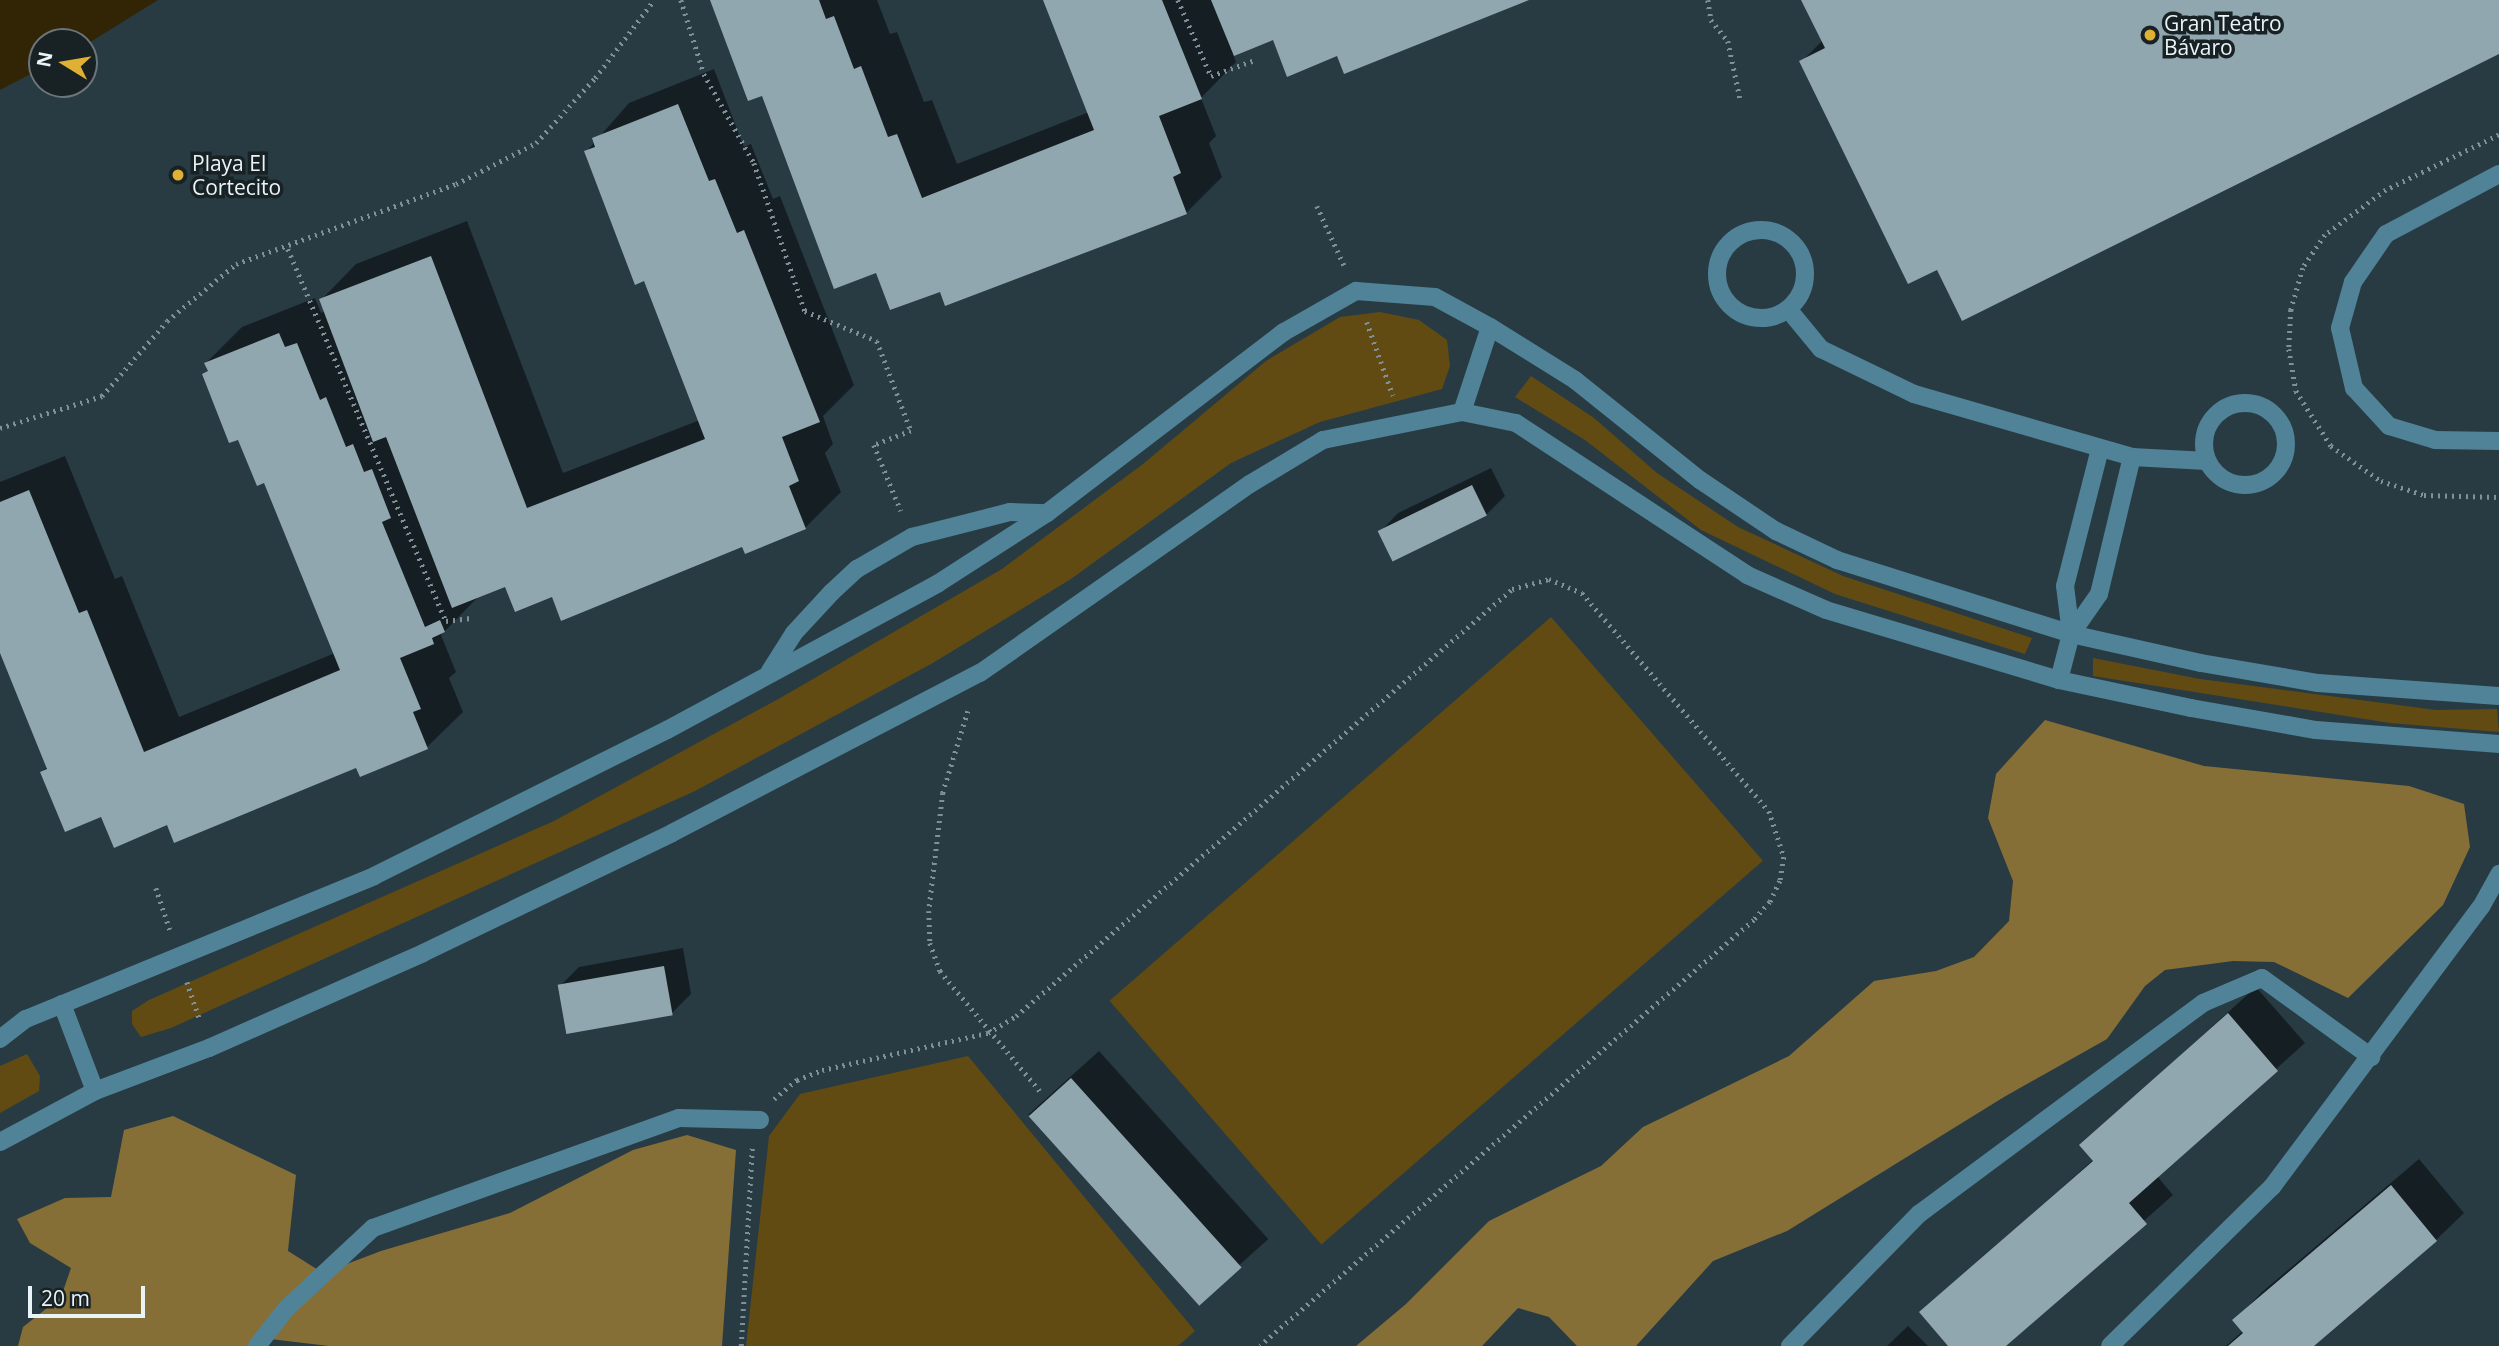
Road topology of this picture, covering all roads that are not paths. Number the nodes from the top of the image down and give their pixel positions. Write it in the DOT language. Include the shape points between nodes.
graph roads {
  1 [pos="2499,174"];
  2 [pos="1788,309"];
  3 [pos="1490,327"];
  4 [pos="1462,412"];
  5 [pos="2499,441"];
  6 [pos="2100,449"];
  7 [pos="2132,457"];
  8 [pos="2207,461"];
  9 [pos="1047,513"];
  10 [pos="2071,634"];
  11 [pos="768,674"];
  12 [pos="2059,680"];
  13 [pos="2499,696"];
  14 [pos="2499,744"];
  15 [pos="2499,874"];
  16 [pos="62,1004"];
  17 [pos="0,1039"];
  18 [pos="2371,1057"];
  19 [pos="96,1091"];
  20 [pos="760,1120"];
  21 [pos="0,1142"];
  22 [pos="257,1346"];
  23 [pos="1790,1346"];
  24 [pos="2110,1346"];
  1 -- 5 [label="lane" via="2386,234 2353,282 2340,328 2354,388 2389,426 2435,440"];
  2 -- 2 [label="lane" via="1774,317 1750,318 1724,299 1717,270 1735,239 1761,230 1776,232 1796,246 1805,281"];
  2 -- 6 [label="lane" via="1821,349 1914,394"];
  3 -- 4 [label="lane"];
  3 -- 9 [label="lane" via="1435,297 1356,291 1284,332"];
  3 -- 10 [label="lane" via="1575,380 1700,480 1776,531 1837,560"];
  4 -- 12 [label="lane" via="1516,423 1747,575 1826,610"];
  4 -- 19 [label="lane" via="1323,440 1250,484 980,673 672,834 423,953 209,1048"];
  6 -- 7 [label="lane"];
  6 -- 10 [label="lane" via="2065,586"];
  7 -- 8 [label="lane"];
  7 -- 10 [label="lane" via="2099,594"];
  8 -- 8 [label="lane" via="2225,481 2239,485 2262,481 2282,461 2286,441 2279,421 2269,410 2249,403 2220,411 2205,433"];
  9 -- 11 [label="lane" via="937,584"];
  9 -- 11 [label="lane" via="1010,512 912,537 858,569 832,592 794,633"];
  10 -- 12 [label="lane"];
  10 -- 13 [label="lane" via="2318,683"];
  11 -- 16 [label="lane" via="667,730 374,876"];
  12 -- 14 [label="lane" via="2316,730"];
  15 -- 18 [label="lane" via="2481,907"];
  16 -- 17 [label="lane" via="26,1019"];
  16 -- 19 [label="lane"];
  18 -- 23 [label="lane" via="2262,978 2203,1003 1919,1214"];
  18 -- 24 [label="lane" via="2272,1187"];
  19 -- 21 [label="lane"];
  20 -- 22 [label="lane" via="679,1118 373,1228 286,1309"];
}
